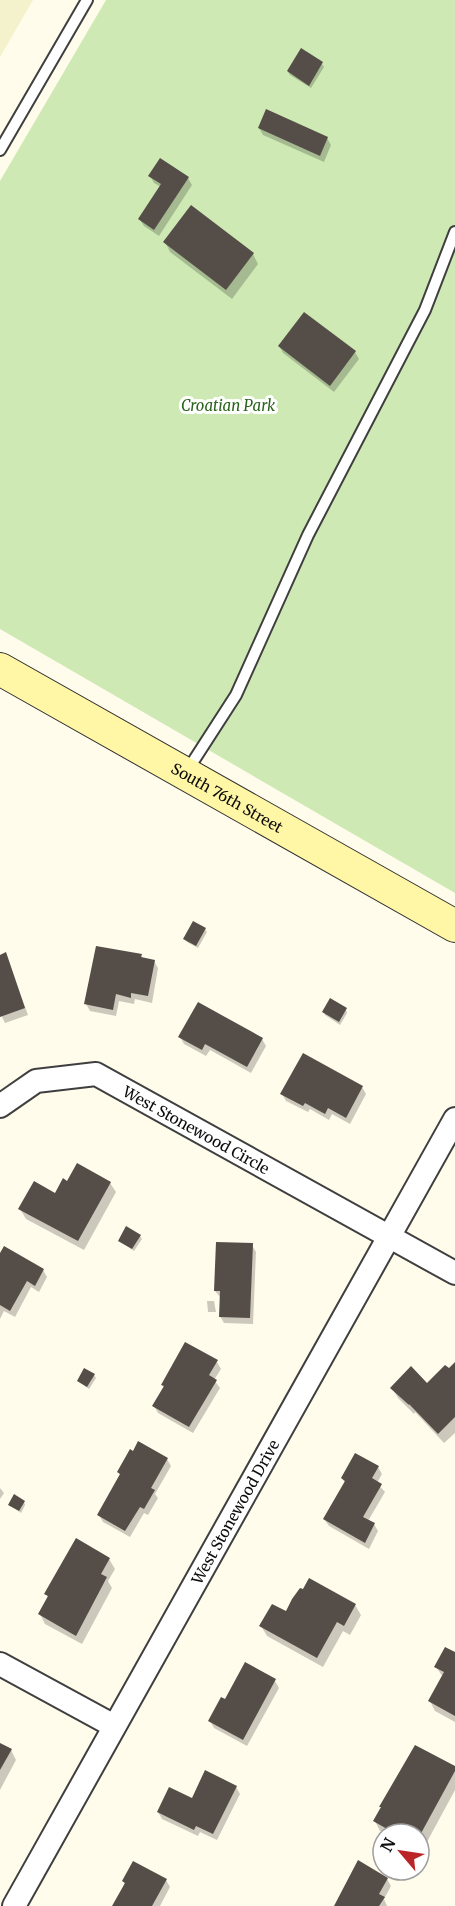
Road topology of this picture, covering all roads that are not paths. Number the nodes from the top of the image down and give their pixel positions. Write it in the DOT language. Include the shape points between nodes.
graph roads {
  1 [pos="87,0"];
  2 [pos="0,150"];
  3 [pos="455,232"];
  4 [pos="0,669"];
  5 [pos="185,773"];
  6 [pos="455,926"];
  7 [pos="0,1106"];
  8 [pos="455,1119"];
  9 [pos="389,1237"];
  10 [pos="455,1273"];
  11 [pos="0,1664"];
  12 [pos="114,1725"];
  13 [pos="14,1906"];
  1 -- 2 [label="lane"];
  3 -- 5 [label="lane" via="425,310 308,535 236,695"];
  4 -- 5 [label="main road, South 76th Street"];
  5 -- 6 [label="main road, South 76th Street"];
  7 -- 9 [label="street, West Stonewood Circle" via="36,1081 96,1074"];
  8 -- 9 [label="street, West Stonewood Drive"];
  9 -- 10 [label="street, West Stonewood Circle"];
  9 -- 12 [label="street, West Stonewood Drive"];
  11 -- 12 [label="street"];
  12 -- 13 [label="street, West Stonewood Drive"];
}
